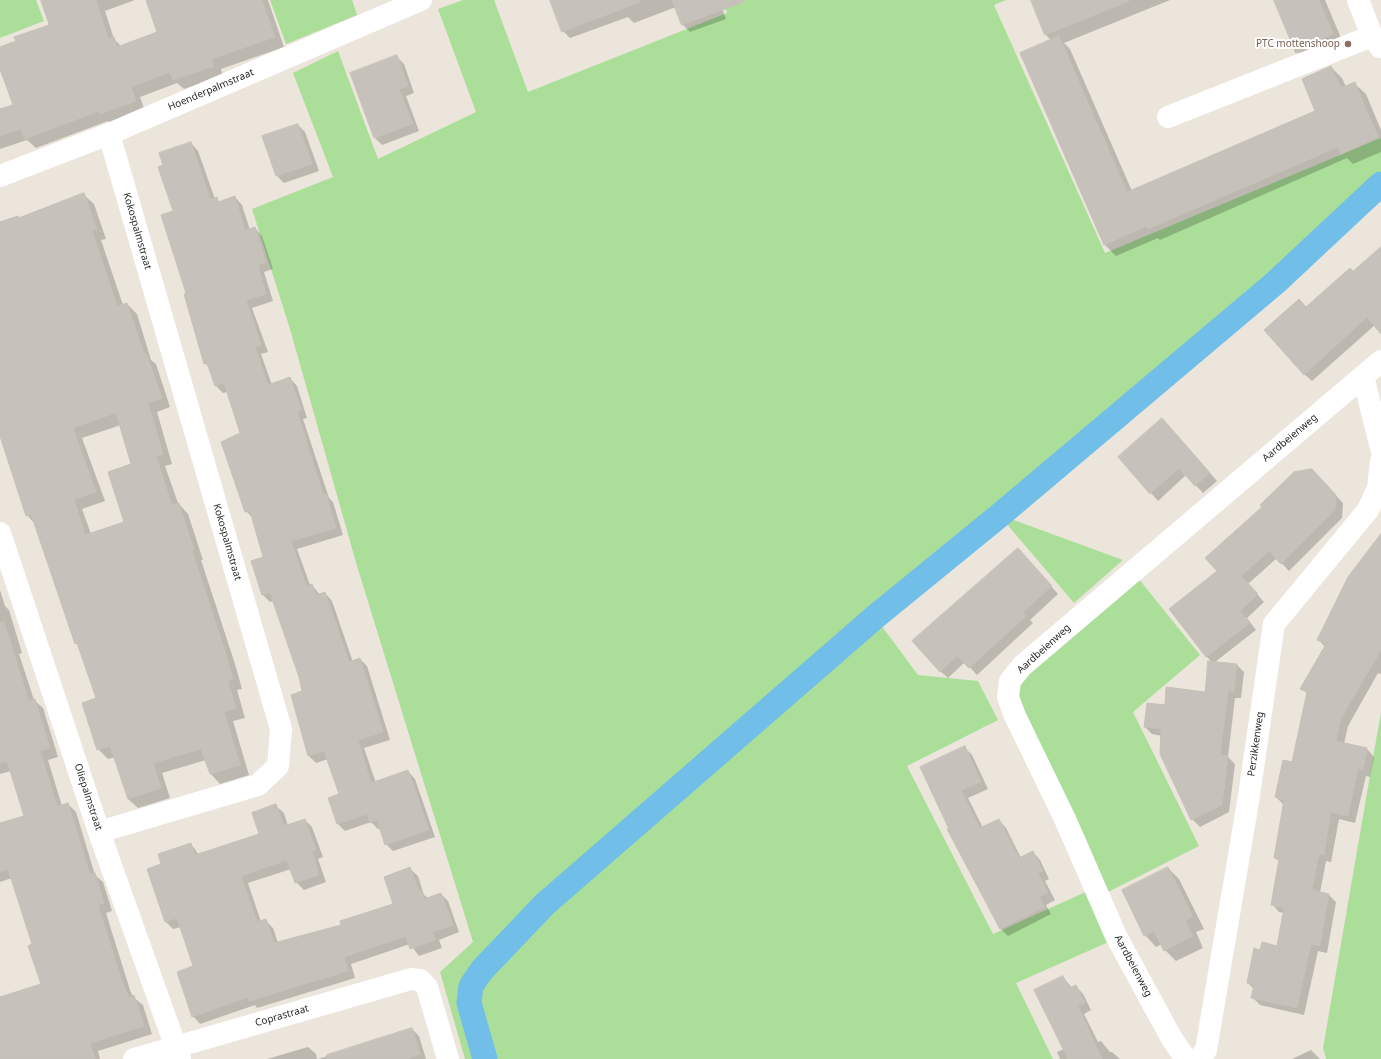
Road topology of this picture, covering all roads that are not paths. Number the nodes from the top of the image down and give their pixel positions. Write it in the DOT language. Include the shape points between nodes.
graph roads {
  1 [pos="421,0"];
  2 [pos="1358,0"];
  3 [pos="1376,42"];
  4 [pos="1168,117"];
  5 [pos="109,134"];
  6 [pos="0,176"];
  7 [pos="1381,361"];
  8 [pos="1363,376"];
  9 [pos="1381,448"];
  10 [pos="1381,461"];
  11 [pos="0,533"];
  12 [pos="99,832"];
  13 [pos="178,1053"];
  14 [pos="134,1059"];
  15 [pos="448,1059"];
  16 [pos="1186,1059"];
  17 [pos="1199,1059"];
  1 -- 5 [label="street, Hoenderpalmstraat"];
  2 -- 3 [label="street"];
  3 -- 4 [label="street"];
  5 -- 6 [label="street, Hoenderpalmstraat"];
  5 -- 12 [label="street, Kokospalmstraat" via="281,729 278,766 258,785"];
  7 -- 8 [label="street, Aardbeienweg"];
  8 -- 9 [label="street"];
  8 -- 16 [label="street, Aardbeienweg" via="1022,666 1010,681 1008,696 1015,716 1065,819 1116,936 1172,1039"];
  10 -- 17 [label="street, Perzikkenweg" via="1378,488 1368,510 1274,624 1248,802 1210,1027 1206,1050"];
  11 -- 12 [label="street, Oliepalmstraat"];
  12 -- 13 [label="street, Oliepalmstraat"];
  13 -- 14 [label="street, Coprastraat"];
  13 -- 15 [label="street, Coprastraat" via="411,979 420,980 427,987"];
}
